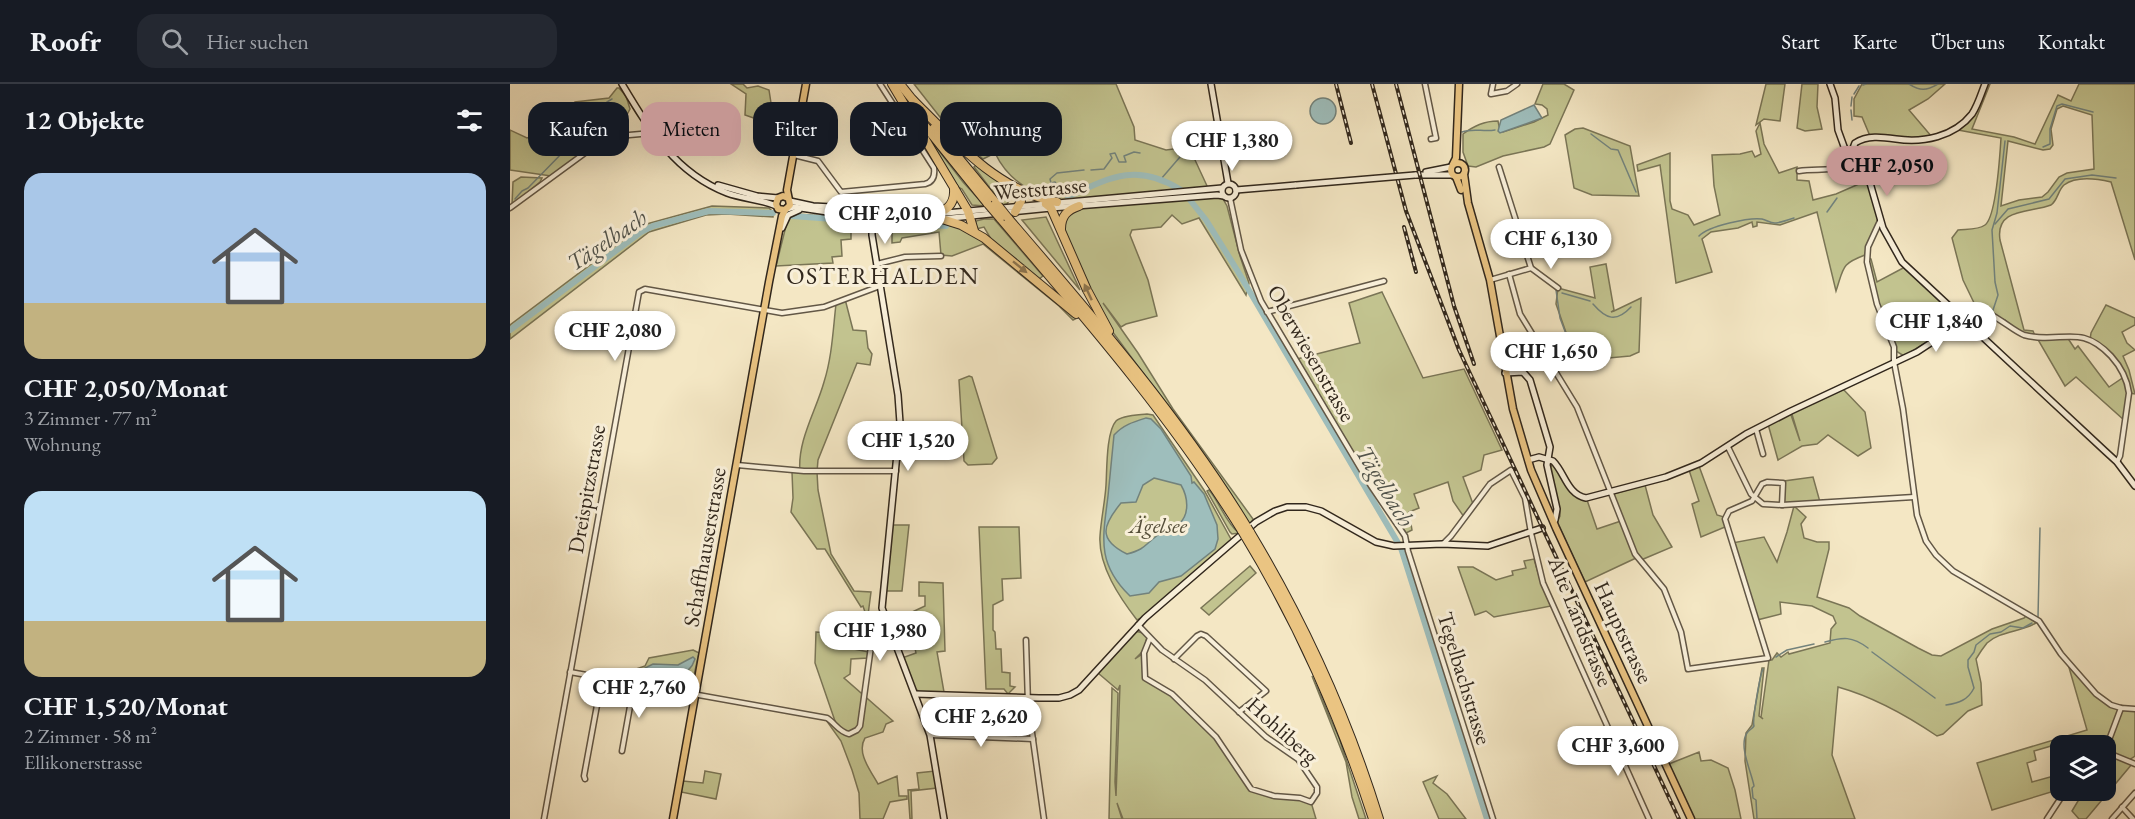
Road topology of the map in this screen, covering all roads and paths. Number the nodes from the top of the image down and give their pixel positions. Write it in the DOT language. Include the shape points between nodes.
graph roads {
  1 [pos="622,84"];
  2 [pos="806,84"];
  3 [pos="880,84"];
  4 [pos="892,84"];
  5 [pos="900,84"];
  6 [pos="1211,84"];
  7 [pos="1425,84"];
  8 [pos="1459,84"];
  9 [pos="1493,84"];
  10 [pos="1517,84"];
  11 [pos="1830,84"];
  12 [pos="1985,84"];
  13 [pos="913,100"];
  14 [pos="803,102"];
  15 [pos="641,115"];
  16 [pos="1457,123"];
  17 [pos="641,134"];
  18 [pos="1431,139"];
  19 [pos="672,156"];
  20 [pos="791,156"];
  21 [pos="794,156"];
  22 [pos="800,156"];
  23 [pos="1850,156"];
  24 [pos="1462,165"];
  25 [pos="1452,166"];
  26 [pos="1499,166"];
  27 [pos="1799,171"];
  28 [pos="1464,174"];
  29 [pos="1415,175"];
  30 [pos="1454,176"];
  31 [pos="700,178"];
  32 [pos="1228,183"];
  33 [pos="954,187"];
  34 [pos="1016,188"];
  35 [pos="1222,188"];
  36 [pos="1236,190"];
  37 [pos="1186,195"];
  38 [pos="1227,197"];
  39 [pos="778,198"];
  40 [pos="789,200"];
  41 [pos="992,204"];
  42 [pos="1052,205"];
  43 [pos="1468,205"];
  44 [pos="1079,206"];
  45 [pos="510,208"];
  46 [pos="782,208"];
  47 [pos="806,209"];
  48 [pos="1018,209"];
  49 [pos="972,212"];
  50 [pos="869,215"];
  51 [pos="940,216"];
  52 [pos="1004,218"];
  53 [pos="1880,220"];
  54 [pos="974,231"];
  55 [pos="1063,237"];
  56 [pos="941,256"];
  57 [pos="774,262"];
  58 [pos="878,263"];
  59 [pos="1531,268"];
  60 [pos="1509,274"];
  61 [pos="1490,280"];
  62 [pos="1384,281"];
  63 [pos="770,282"];
  64 [pos="880,286"];
  65 [pos="1558,288"];
  66 [pos="764,311"];
  67 [pos="1267,312"];
  68 [pos="1964,321"];
  69 [pos="1106,343"];
  70 [pos="1128,360"];
  71 [pos="1894,362"];
  72 [pos="1505,373"];
  73 [pos="1756,429"];
  74 [pos="1728,447"];
  75 [pos="1763,454"];
  76 [pos="1547,459"];
  77 [pos="1527,460"];
  78 [pos="2117,462"];
  79 [pos="737,465"];
  80 [pos="896,471"];
  81 [pos="2135,486"];
  82 [pos="1611,493"];
  83 [pos="1914,496"];
  84 [pos="1755,498"];
  85 [pos="1782,505"];
  86 [pos="1555,520"];
  87 [pos="1542,528"];
  88 [pos="1246,531"];
  89 [pos="1531,533"];
  90 [pos="1442,544"];
  91 [pos="1403,546"];
  92 [pos="886,619"];
  93 [pos="1138,625"];
  94 [pos="1150,638"];
  95 [pos="1026,640"];
  96 [pos="1174,659"];
  97 [pos="570,672"];
  98 [pos="602,678"];
  99 [pos="634,684"];
  100 [pos="1272,687"];
  101 [pos="1266,691"];
  102 [pos="915,694"];
  103 [pos="696,695"];
  104 [pos="1028,697"];
  105 [pos="2121,708"];
  106 [pos="2135,709"];
  107 [pos="1239,711"];
  108 [pos="930,735"];
  109 [pos="2111,735"];
  110 [pos="1033,739"];
  111 [pos="622,751"];
  112 [pos="2116,755"];
  113 [pos="2135,764"];
  114 [pos="585,779"];
  115 [pos="2135,793"];
  116 [pos="2059,801"];
  117 [pos="2122,807"];
  118 [pos="544,819"];
  119 [pos="673,819"];
  120 [pos="944,819"];
  121 [pos="1044,819"];
  122 [pos="1373,819"];
  123 [pos="1379,819"];
  124 [pos="1493,819"];
  125 [pos="1649,819"];
  126 [pos="1691,819"];
  127 [pos="2048,819"];
  128 [pos="2112,819"];
  129 [pos="2133,819"];
  1 -- 15 [label="street, Weststrasse"];
  2 -- 14 [label="main road"];
  3 -- 22 [label="street" via="934,168 931,181 841,192 818,161"];
  4 -- 33 [label="highway"];
  4 -- 41 [label="highway"];
  5 -- 13 [label="highway"];
  6 -- 32 [label="street"];
  7 -- 18 [label="street" via="1436,138"];
  8 -- 16 [label="main road"];
  9 -- 10 [label="street" via="1491,94"];
  11 -- 23 [label="street" via="1838,130"];
  12 -- 23 [label="street" via="1972,113 1946,133 1922,140 1863,139 1856,142"];
  13 -- 34 [label="highway" via="961,148"];
  13 -- 41 [label="highway"];
  16 -- 24 [label="main road"];
  16 -- 25 [label="main road" via="1456,158"];
  17 -- 45 [label="street" via="600,142"];
  19 -- 31 [label="street, Weststrasse"];
  20 -- 39 [label="main road"];
  21 -- 40 [label="main road" via="787,190"];
  23 -- 27 [label="street" via="1836,170"];
  23 -- 53 [label="street" via="1870,180"];
  24 -- 25 [label="main road"];
  24 -- 28 [label="main road"];
  25 -- 29 [label="street"];
  25 -- 30 [label="main road"];
  26 -- 59 [label="street"];
  28 -- 30 [label="main road"];
  28 -- 43 [label="main road"];
  29 -- 30 [label="street"];
  29 -- 36 [label="street, bridge"];
  30 -- 43 [label="main road"];
  31 -- 39 [label="street, Weststrasse" via="737,192"];
  31 -- 46 [label="street, Weststrasse" via="724,192"];
  32 -- 35 [label="street"];
  32 -- 36 [label="street"];
  33 -- 49 [label="highway"];
  33 -- 51 [label="highway" via="951,203"];
  34 -- 42 [label="highway"];
  34 -- 48 [label="highway" via="1021,198"];
  35 -- 37 [label="street, Weststrasse"];
  35 -- 38 [label="street"];
  36 -- 38 [label="street" via="1235,195"];
  37 -- 38 [label="street, Weststrasse"];
  37 -- 42 [label="street, Weststrasse"];
  37 -- 44 [label="street, Weststrasse"];
  38 -- 67 [label="street, Oberwiesenstrasse" via="1245,264"];
  39 -- 40 [label="main road"];
  39 -- 46 [label="main road"];
  40 -- 46 [label="main road"];
  40 -- 50 [label="street, Weststrasse"];
  41 -- 52 [label="highway, bridge"];
  42 -- 44 [label="street, Weststrasse"];
  42 -- 48 [label="street, Weststrasse"];
  42 -- 55 [label="highway"];
  43 -- 61 [label="main road, Hauptstrasse"];
  44 -- 55 [label="highway" via="1064,216"];
  46 -- 47 [label="street, Weststrasse"];
  46 -- 57 [label="main road, Schaffhauserstrasse"];
  46 -- 63 [label="main road, Schaffhauserstrasse"];
  47 -- 50 [label="street, Weststrasse"];
  47 -- 57 [label="street" via="786,218"];
  48 -- 49 [label="street, Weststrasse"];
  49 -- 51 [label="street, Weststrasse"];
  49 -- 54 [label="highway" via="970,224"];
  50 -- 51 [label="street, Weststrasse"];
  50 -- 58 [label="street"];
  51 -- 54 [label="highway"];
  52 -- 69 [label="highway"];
  52 -- 70 [label="highway"];
  53 -- 68 [label="street" via="1902,262"];
  53 -- 71 [label="street" via="1866,262 1876,304 1894,347"];
  54 -- 69 [label="highway, one-way" via="1065,304"];
  70 -- 55 [label="highway, one-way" via="1095,308"];
  56 -- 58 [label="street"];
  57 -- 63 [label="main road, Schaffhauserstrasse"];
  58 -- 64 [label="street"];
  59 -- 60 [label="street"];
  59 -- 65 [label="street"];
  60 -- 61 [label="street"];
  60 -- 82 [label="street" via="1520,314 1577,407"];
  61 -- 72 [label="main road, Hauptstrasse"];
  62 -- 67 [label="street"];
  63 -- 66 [label="main road, Schaffhauserstrasse"];
  64 -- 66 [label="street" via="824,307 792,313"];
  64 -- 80 [label="street" via="900,412"];
  66 -- 79 [label="main road, Schaffhauserstrasse"];
  66 -- 97 [label="street, Dreispitzstrasse" via="645,289 639,292"];
  67 -- 91 [label="street, Oberwiesenstrasse" via="1405,536"];
  68 -- 71 [label="street"];
  68 -- 78 [label="street"];
  68 -- 78 [label="street" via="1972,313 1982,311 2023,334 2082,337 2102,348 2121,368 2129,393"];
  69 -- 88 [label="highway"];
  70 -- 88 [label="highway" via="1195,448"];
  71 -- 73 [label="street"];
  71 -- 83 [label="street"];
  72 -- 76 [label="street" via="1518,371 1528,377 1550,447"];
  72 -- 77 [label="main road, Hauptstrasse"];
  73 -- 74 [label="street"];
  73 -- 75 [label="street"];
  74 -- 82 [label="street" via="1687,470"];
  74 -- 84 [label="street"];
  76 -- 77 [label="street"];
  76 -- 82 [label="street" via="1556,464 1578,496 1589,499"];
  76 -- 86 [label="street" via="1557,509"];
  77 -- 126 [label="main road, Hauptstrasse"];
  78 -- 81 [label="street"];
  79 -- 80 [label="street" via="804,471"];
  79 -- 103 [label="main road, Schaffhauserstrasse"];
  80 -- 92 [label="street" via="881,603"];
  82 -- 84 [label="street" via="1635,554 1659,580 1668,597 1681,632 1688,669 1768,658 1725,525 1726,514"];
  83 -- 85 [label="street"];
  83 -- 105 [label="street" via="1922,533 1941,561 2039,621 2086,684"];
  84 -- 85 [label="street" via="1763,504"];
  84 -- 85 [label="street" via="1762,484 1781,481"];
  87 -- 89 [label="street"];
  88 -- 122 [label="highway" via="1315,668 1349,748"];
  88 -- 123 [label="highway" via="1290,602 1321,666"];
  89 -- 90 [label="street" via="1488,546"];
  89 -- 90 [label="street, Alte Landstrasse" via="1525,498 1512,470 1490,484"];
  89 -- 125 [label="street, Alte Landstrasse" via="1543,583"];
  90 -- 91 [label="street"];
  91 -- 93 [label="street" via="1376,542 1321,512 1287,507 1256,522"];
  91 -- 124 [label="street, Tegelbachstrasse" via="1408,551"];
  92 -- 102 [label="street"];
  92 -- 103 [label="street" via="877,623 873,632 860,726 849,734 827,718"];
  93 -- 94 [label="street, Hohliberg"];
  93 -- 104 [label="street" via="1075,692 1059,698"];
  94 -- 96 [label="street, Hohliberg"];
  94 -- 107 [label="street, Hohliberg" via="1144,653 1145,678 1172,694 1215,737 1251,789 1311,802 1317,787 1305,767"];
  95 -- 104 [label="street"];
  96 -- 101 [label="street" via="1203,634"];
  96 -- 107 [label="street, Hohliberg"];
  97 -- 98 [label="street"];
  97 -- 118 [label="street, Dreispitzstrasse"];
  98 -- 99 [label="street"];
  98 -- 114 [label="street"];
  99 -- 103 [label="street"];
  99 -- 111 [label="street"];
  100 -- 101 [label="street"];
  101 -- 107 [label="street"];
  102 -- 104 [label="street"];
  102 -- 108 [label="street"];
  103 -- 119 [label="main road, Schaffhauserstrasse"];
  104 -- 110 [label="street"];
  105 -- 106 [label="street"];
  105 -- 109 [label="street"];
  108 -- 110 [label="street"];
  108 -- 120 [label="street"];
  110 -- 121 [label="street"];
  112 -- 113 [label="street"];
  115 -- 117 [label="street"];
  116 -- 127 [label="street"];
  117 -- 128 [label="street"];
  117 -- 129 [label="street"];
}
